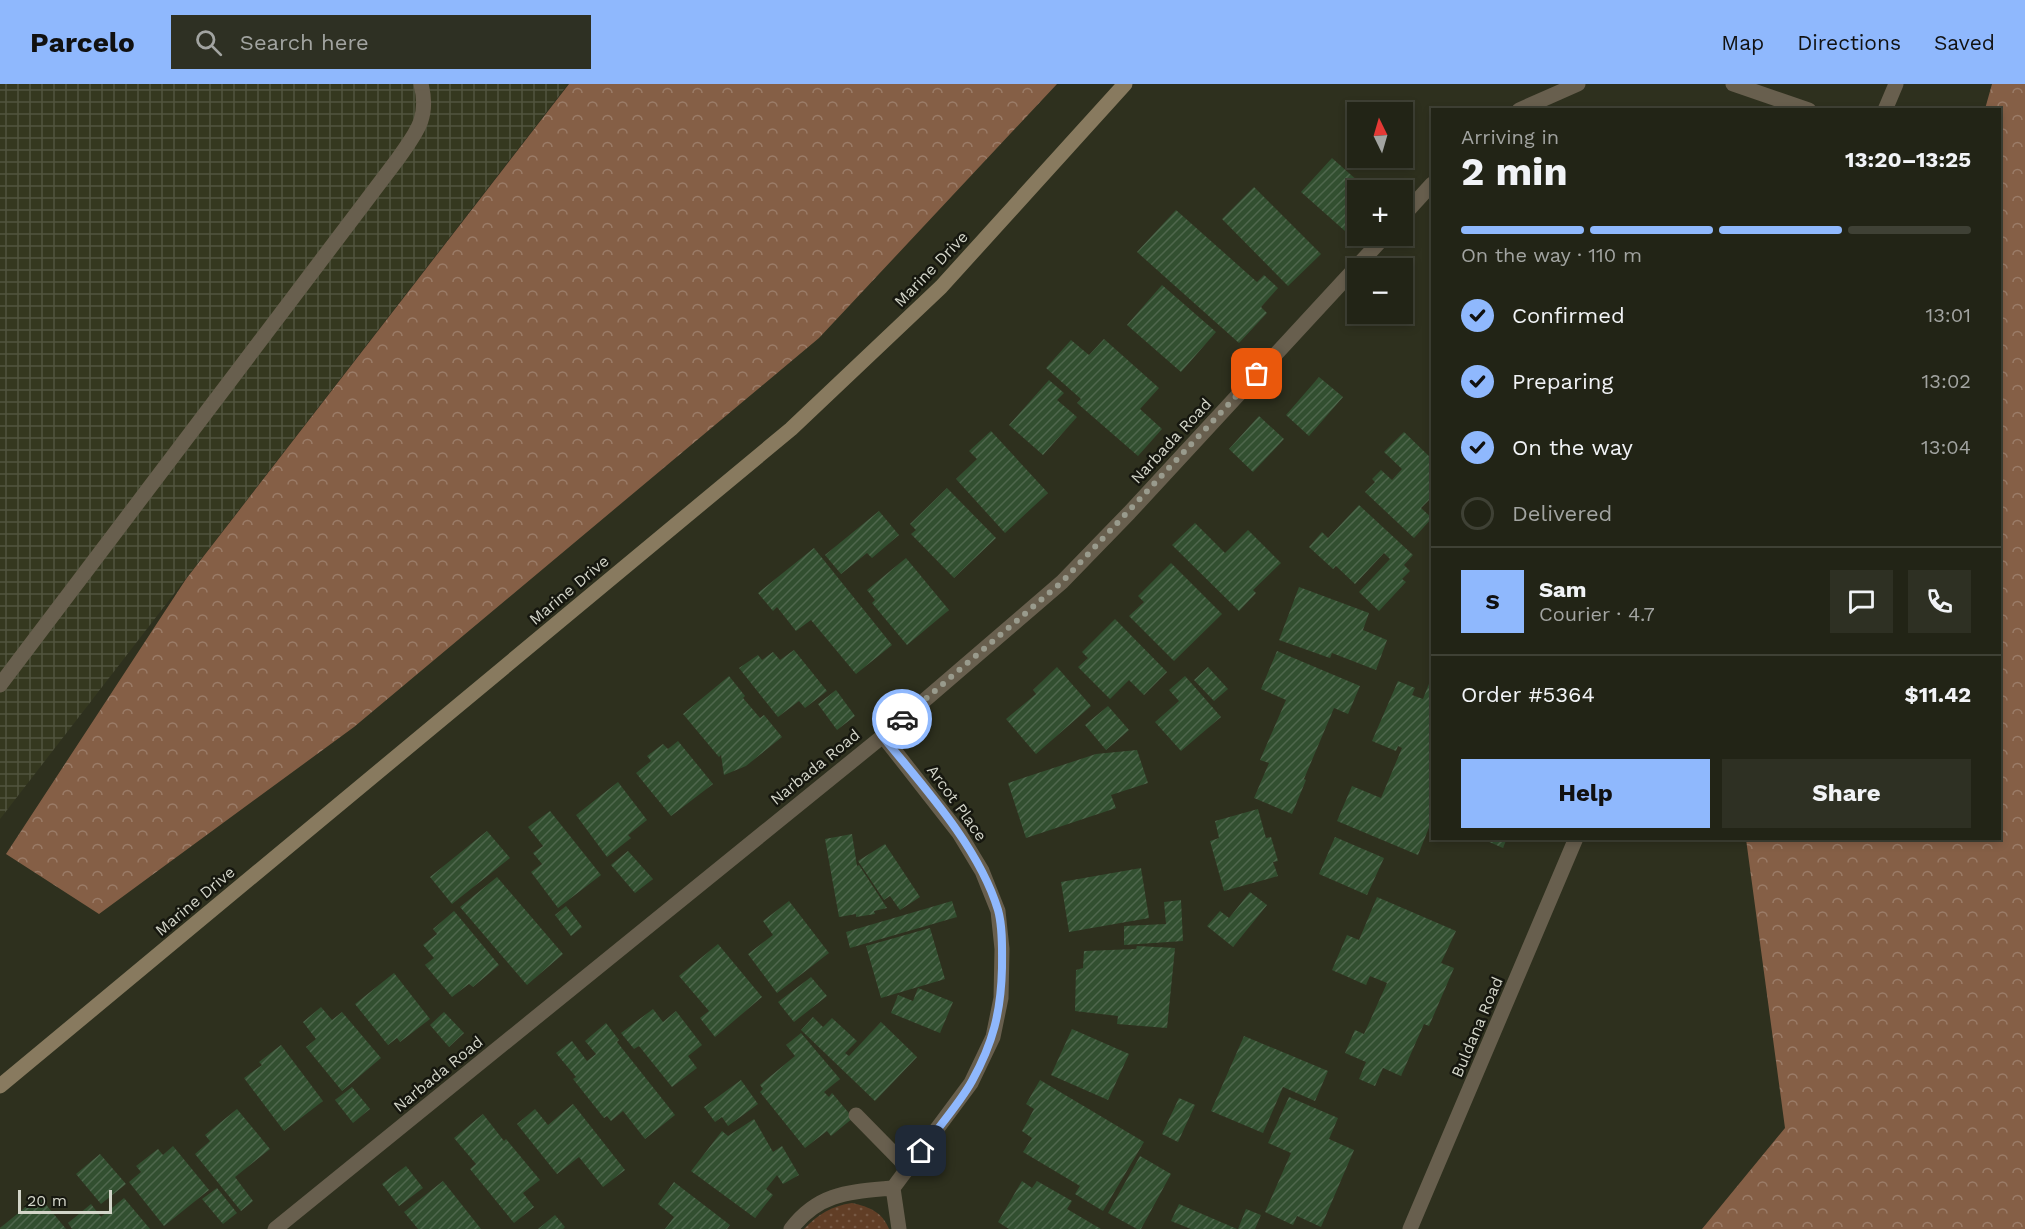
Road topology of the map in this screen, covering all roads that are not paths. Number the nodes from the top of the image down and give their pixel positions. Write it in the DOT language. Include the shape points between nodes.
graph roads {
  1 [pos="421,84"];
  2 [pos="1125,84"];
  3 [pos="1578,84"];
  4 [pos="1733,84"];
  5 [pos="1896,84"];
  6 [pos="1524,108"];
  7 [pos="1803,108"];
  8 [pos="1886,108"];
  9 [pos="1431,185"];
  10 [pos="1413,205"];
  11 [pos="1376,246"];
  12 [pos="0,685"];
  13 [pos="882,736"];
  14 [pos="1575,840"];
  15 [pos="0,1086"];
  16 [pos="856,1115"];
  17 [pos="908,1168"];
  18 [pos="893,1188"];
  19 [pos="275,1229"];
  20 [pos="790,1229"];
  21 [pos="899,1229"];
  22 [pos="1410,1229"];
  1 -- 12 [label="street" via="424,107 420,127 397,160"];
  2 -- 15 [label="street, Marine Drive" via="941,287 791,429"];
  3 -- 6 [label="street"];
  4 -- 7 [label="street"];
  5 -- 8 [label="street"];
  9 -- 10 [label="street"];
  11 -- 13 [label="street, Narbada Road" via="1062,582"];
  13 -- 17 [label="street, Arcot Place" via="959,834 982,871 998,911 1002,949 1001,998 993,1036 971,1083"];
  13 -- 19 [label="street, Narbada Road"];
  14 -- 22 [label="street, Buldana Road"];
  16 -- 17 [label="street"];
  17 -- 18 [label="street, Arcot Place"];
  18 -- 20 [label="street" via="831,1197 811,1207"];
  18 -- 21 [label="street"];
}
